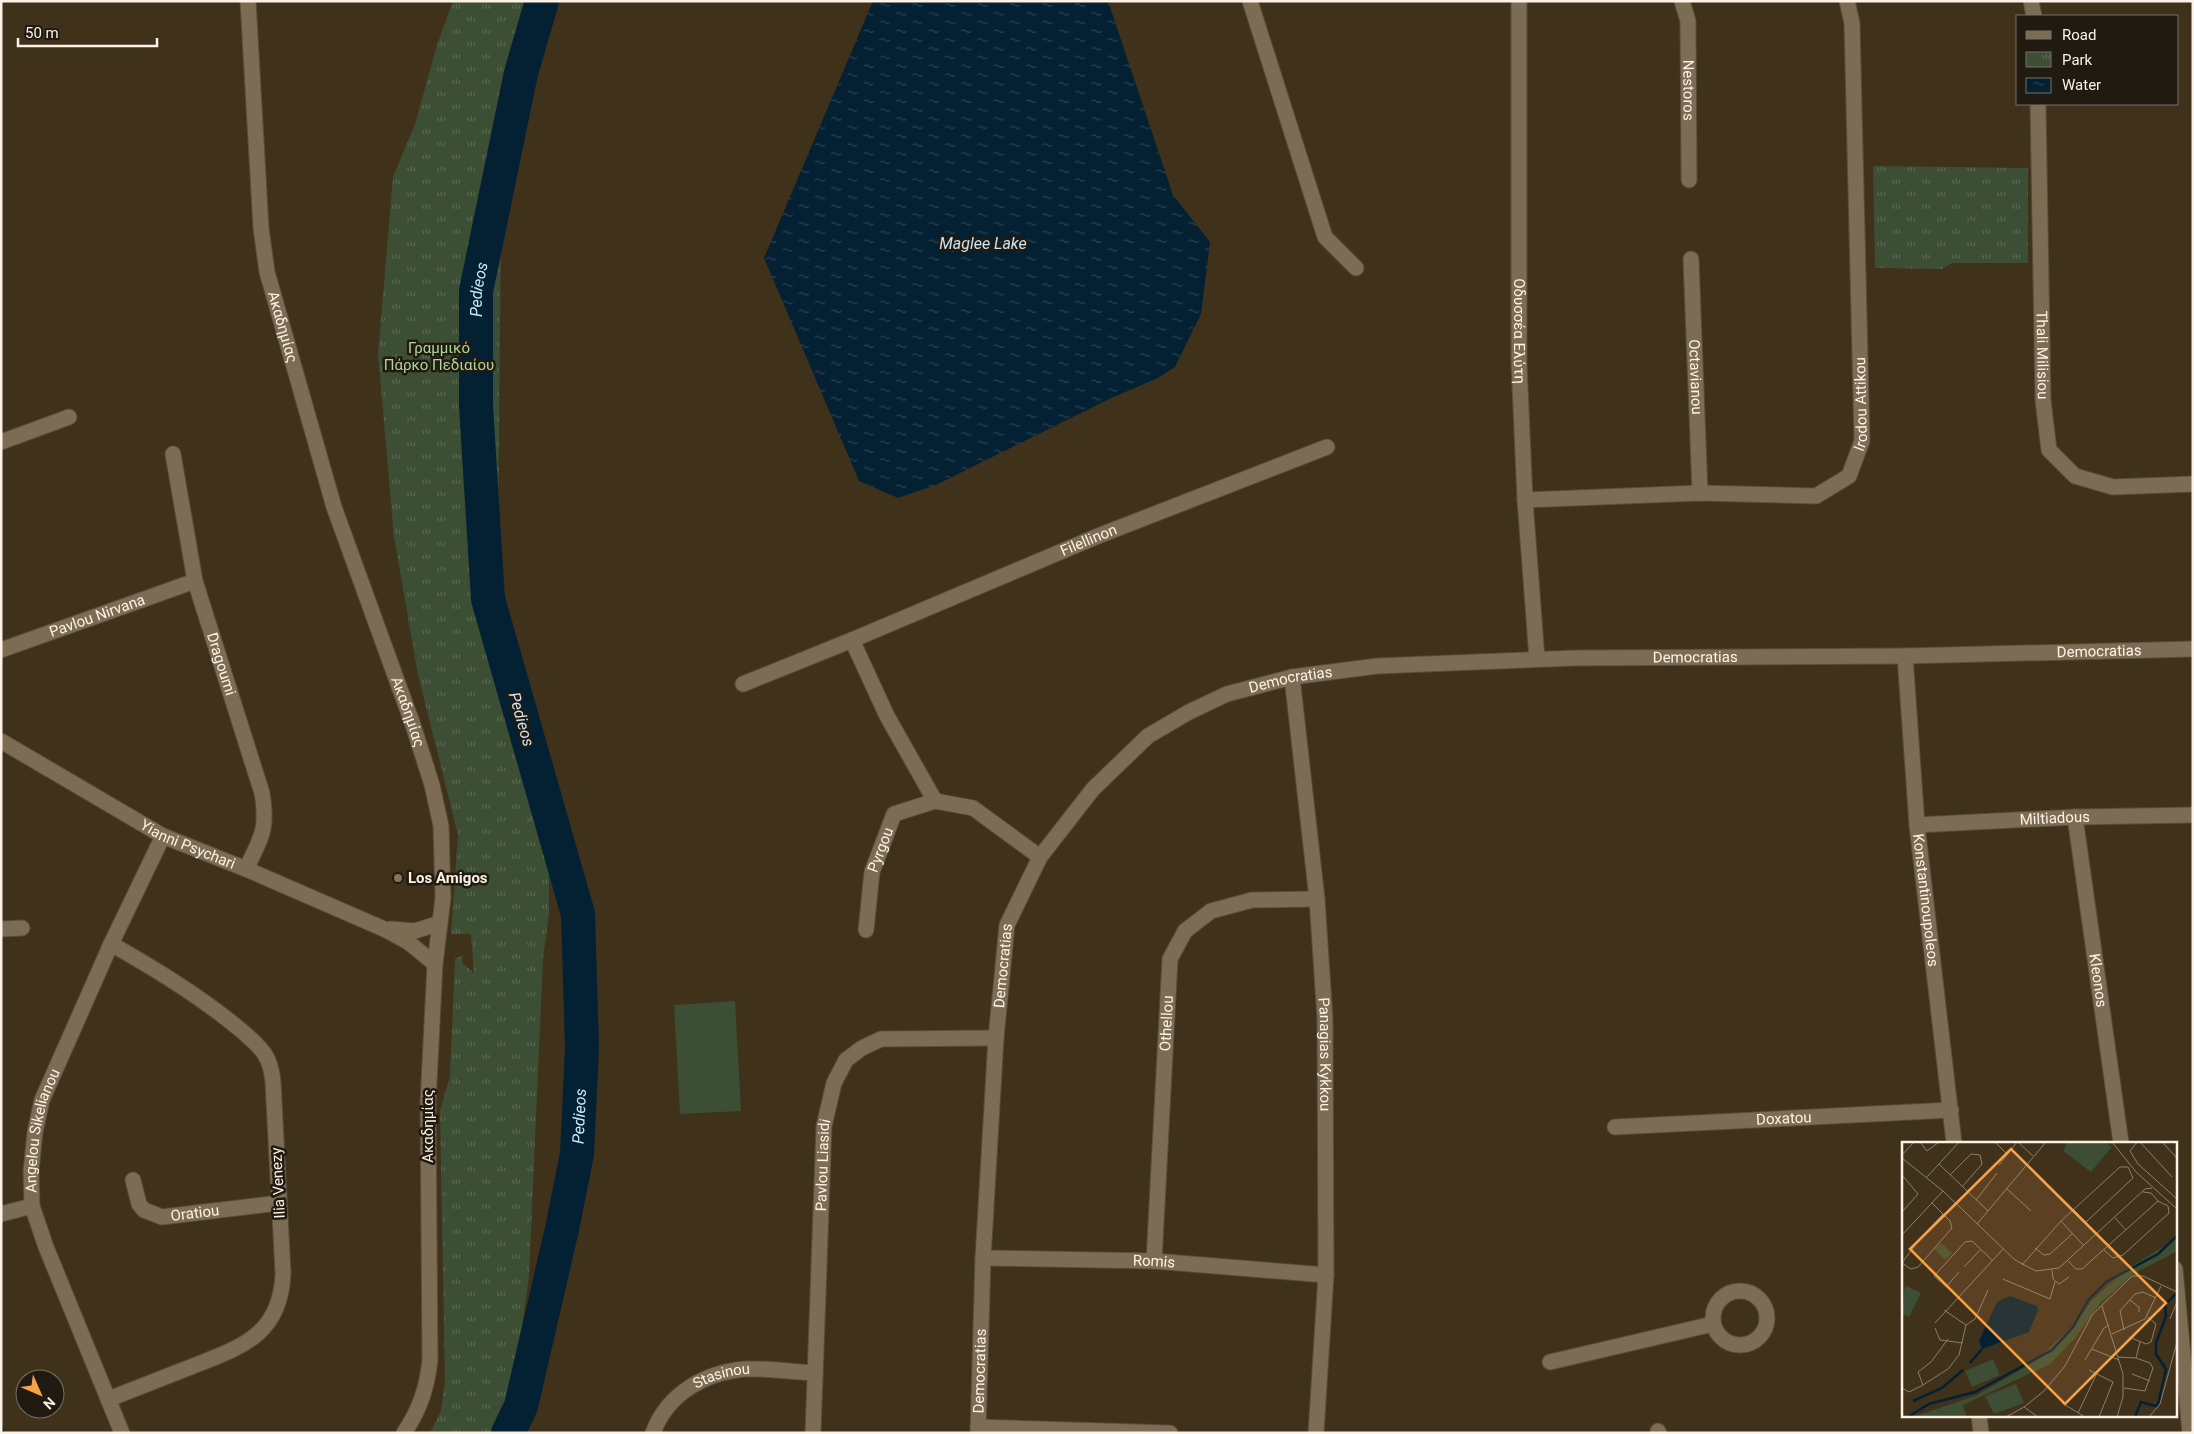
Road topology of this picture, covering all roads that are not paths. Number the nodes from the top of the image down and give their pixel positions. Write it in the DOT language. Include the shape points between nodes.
graph roads {
  1 [pos="248,1"];
  2 [pos="1250,1"];
  3 [pos="1519,1"];
  4 [pos="1682,1"];
  5 [pos="1847,1"];
  6 [pos="2031,1"];
  7 [pos="2034,15"];
  8 [pos="2038,105"];
  9 [pos="1689,180"];
  10 [pos="1691,259"];
  11 [pos="1356,268"];
  12 [pos="68,417"];
  13 [pos="1,442"];
  14 [pos="1326,447"];
  15 [pos="173,454"];
  16 [pos="2193,484"];
  17 [pos="1700,493"];
  18 [pos="1525,500"];
  19 [pos="195,581"];
  20 [pos="852,640"];
  21 [pos="2193,649"];
  22 [pos="1,650"];
  23 [pos="1905,656"];
  24 [pos="1537,659"];
  25 [pos="1292,677"];
  26 [pos="742,684"];
  27 [pos="1,742"];
  28 [pos="935,801"];
  29 [pos="2193,815"];
  30 [pos="2075,817"];
  31 [pos="1916,825"];
  32 [pos="163,836"];
  33 [pos="1040,857"];
  34 [pos="246,869"];
  35 [pos="1318,899"];
  36 [pos="440,923"];
  37 [pos="22,928"];
  38 [pos="1,929"];
  39 [pos="384,929"];
  40 [pos="866,930"];
  41 [pos="111,944"];
  42 [pos="435,964"];
  43 [pos="996,1038"];
  44 [pos="1951,1110"];
  45 [pos="1615,1127"];
  46 [pos="1954,1142"];
  47 [pos="2121,1142"];
  48 [pos="133,1180"];
  49 [pos="279,1203"];
  50 [pos="32,1206"];
  51 [pos="1,1214"];
  52 [pos="983,1258"];
  53 [pos="1154,1261"];
  54 [pos="1326,1275"];
  55 [pos="2176,1275"];
  56 [pos="1714,1324"];
  57 [pos="1550,1362"];
  58 [pos="2188,1365"];
  59 [pos="815,1373"];
  60 [pos="109,1399"];
  61 [pos="1979,1416"];
  62 [pos="978,1430"];
  63 [pos="1145,1432"];
  64 [pos="122,1433"];
  65 [pos="404,1433"];
  66 [pos="653,1433"];
  67 [pos="813,1433"];
  68 [pos="1170,1433"];
  69 [pos="1316,1433"];
  70 [pos="1981,1433"];
  71 [pos="2190,1433"];
  1 -- 36 [label="street, Ακαδημίας" via="261,228 267,272 334,507 432,785 441,826"];
  2 -- 11 [label="street" via="1325,237"];
  3 -- 18 [label="street, Οδυσσέα Ελύτη" via="1519,354"];
  4 -- 9 [label="street, Nestoros" via="1688,21"];
  5 -- 17 [label="street, Irodou Attikou" via="1852,23 1862,441 1849,476 1816,496"];
  6 -- 7 [label="street"];
  8 -- 16 [label="street, Thali Milisiou" via="2043,400 2049,450 2074,476 2113,487"];
  10 -- 17 [label="street, Octavianou"];
  12 -- 13 [label="street"];
  14 -- 20 [label="street, Filellinon" via="1098,536"];
  15 -- 19 [label="street, Dragoumi"];
  17 -- 18 [label="street, Irodou Attikou"];
  18 -- 24 [label="street, Οδυσσέα Ελύτη"];
  19 -- 22 [label="street, Pavlou Nirvana"];
  19 -- 34 [label="street, Dragoumi" via="262,792 266,815 264,827"];
  20 -- 26 [label="street, Filellinon"];
  20 -- 28 [label="street" via="887,716"];
  21 -- 23 [label="street, Democratias"];
  23 -- 24 [label="street, Democratias"];
  23 -- 31 [label="street, Konstantinoupoleos"];
  24 -- 25 [label="street, Democratias" via="1377,666"];
  25 -- 33 [label="street, Democratias" via="1227,694 1148,736 1093,789"];
  25 -- 35 [label="street, Panagias Kykkou"];
  27 -- 32 [label="street, Yianni Psychari"];
  28 -- 33 [label="street, Pyrgou" via="973,808"];
  28 -- 40 [label="street, Pyrgou" via="894,814 872,872"];
  29 -- 30 [label="street, Miltiadous"];
  30 -- 31 [label="street, Miltiadous"];
  30 -- 47 [label="street, Kleonos"];
  31 -- 44 [label="street, Konstantinoupoleos"];
  32 -- 34 [label="street, Yianni Psychari"];
  32 -- 41 [label="street, Angelou Sikelianou"];
  33 -- 43 [label="street, Democratias" via="1007,925"];
  34 -- 39 [label="street, Yianni Psychari"];
  35 -- 53 [label="street, Othellou" via="1252,900 1210,911 1184,931 1170,959"];
  35 -- 54 [label="street, Panagias Kykkou" via="1325,1020"];
  36 -- 39 [label="street, Yianni Psychari" via="415,931"];
  36 -- 42 [label="street, Ακαδημίας"];
  37 -- 38 [label="street"];
  39 -- 42 [label="street, Yianni Psychari" via="408,942"];
  41 -- 49 [label="street, Ilia Venezy" via="196,994 265,1054 273,1082"];
  41 -- 50 [label="street, Angelou Sikelianou" via="42,1100 31,1171"];
  42 -- 65 [label="street, Ακαδημίας" via="428,1103 430,1360 428,1384 421,1404"];
  43 -- 52 [label="street, Democratias"];
  43 -- 59 [label="street, Pavlou Liasidi" via="882,1039 846,1060 834,1082 824,1126"];
  44 -- 45 [label="street, Doxatou"];
  44 -- 46 [label="street, Konstantinoupoleos"];
  48 -- 49 [label="street, Oratiou" via="139,1204 144,1210 162,1217"];
  49 -- 60 [label="street, Ilia Venezy" via="282,1290 276,1309 261,1330 241,1347"];
  50 -- 51 [label="street"];
  50 -- 60 [label="street, Angelou Sikelianou"];
  52 -- 53 [label="street, Romis"];
  52 -- 62 [label="street, Democratias"];
  53 -- 54 [label="street, Romis"];
  54 -- 69 [label="street, Panagias Kykkou"];
  55 -- 58 [label="street"];
  56 -- 57 [label="street"];
  58 -- 71 [label="street"];
  59 -- 66 [label="street, Stasinou" via="746,1369 694,1383 658,1416"];
  59 -- 67 [label="street, Pavlou Liasidi"];
  60 -- 64 [label="street, Angelou Sikelianou"];
  61 -- 70 [label="street"];
  62 -- 63 [label="street"];
  63 -- 68 [label="street"];
}
